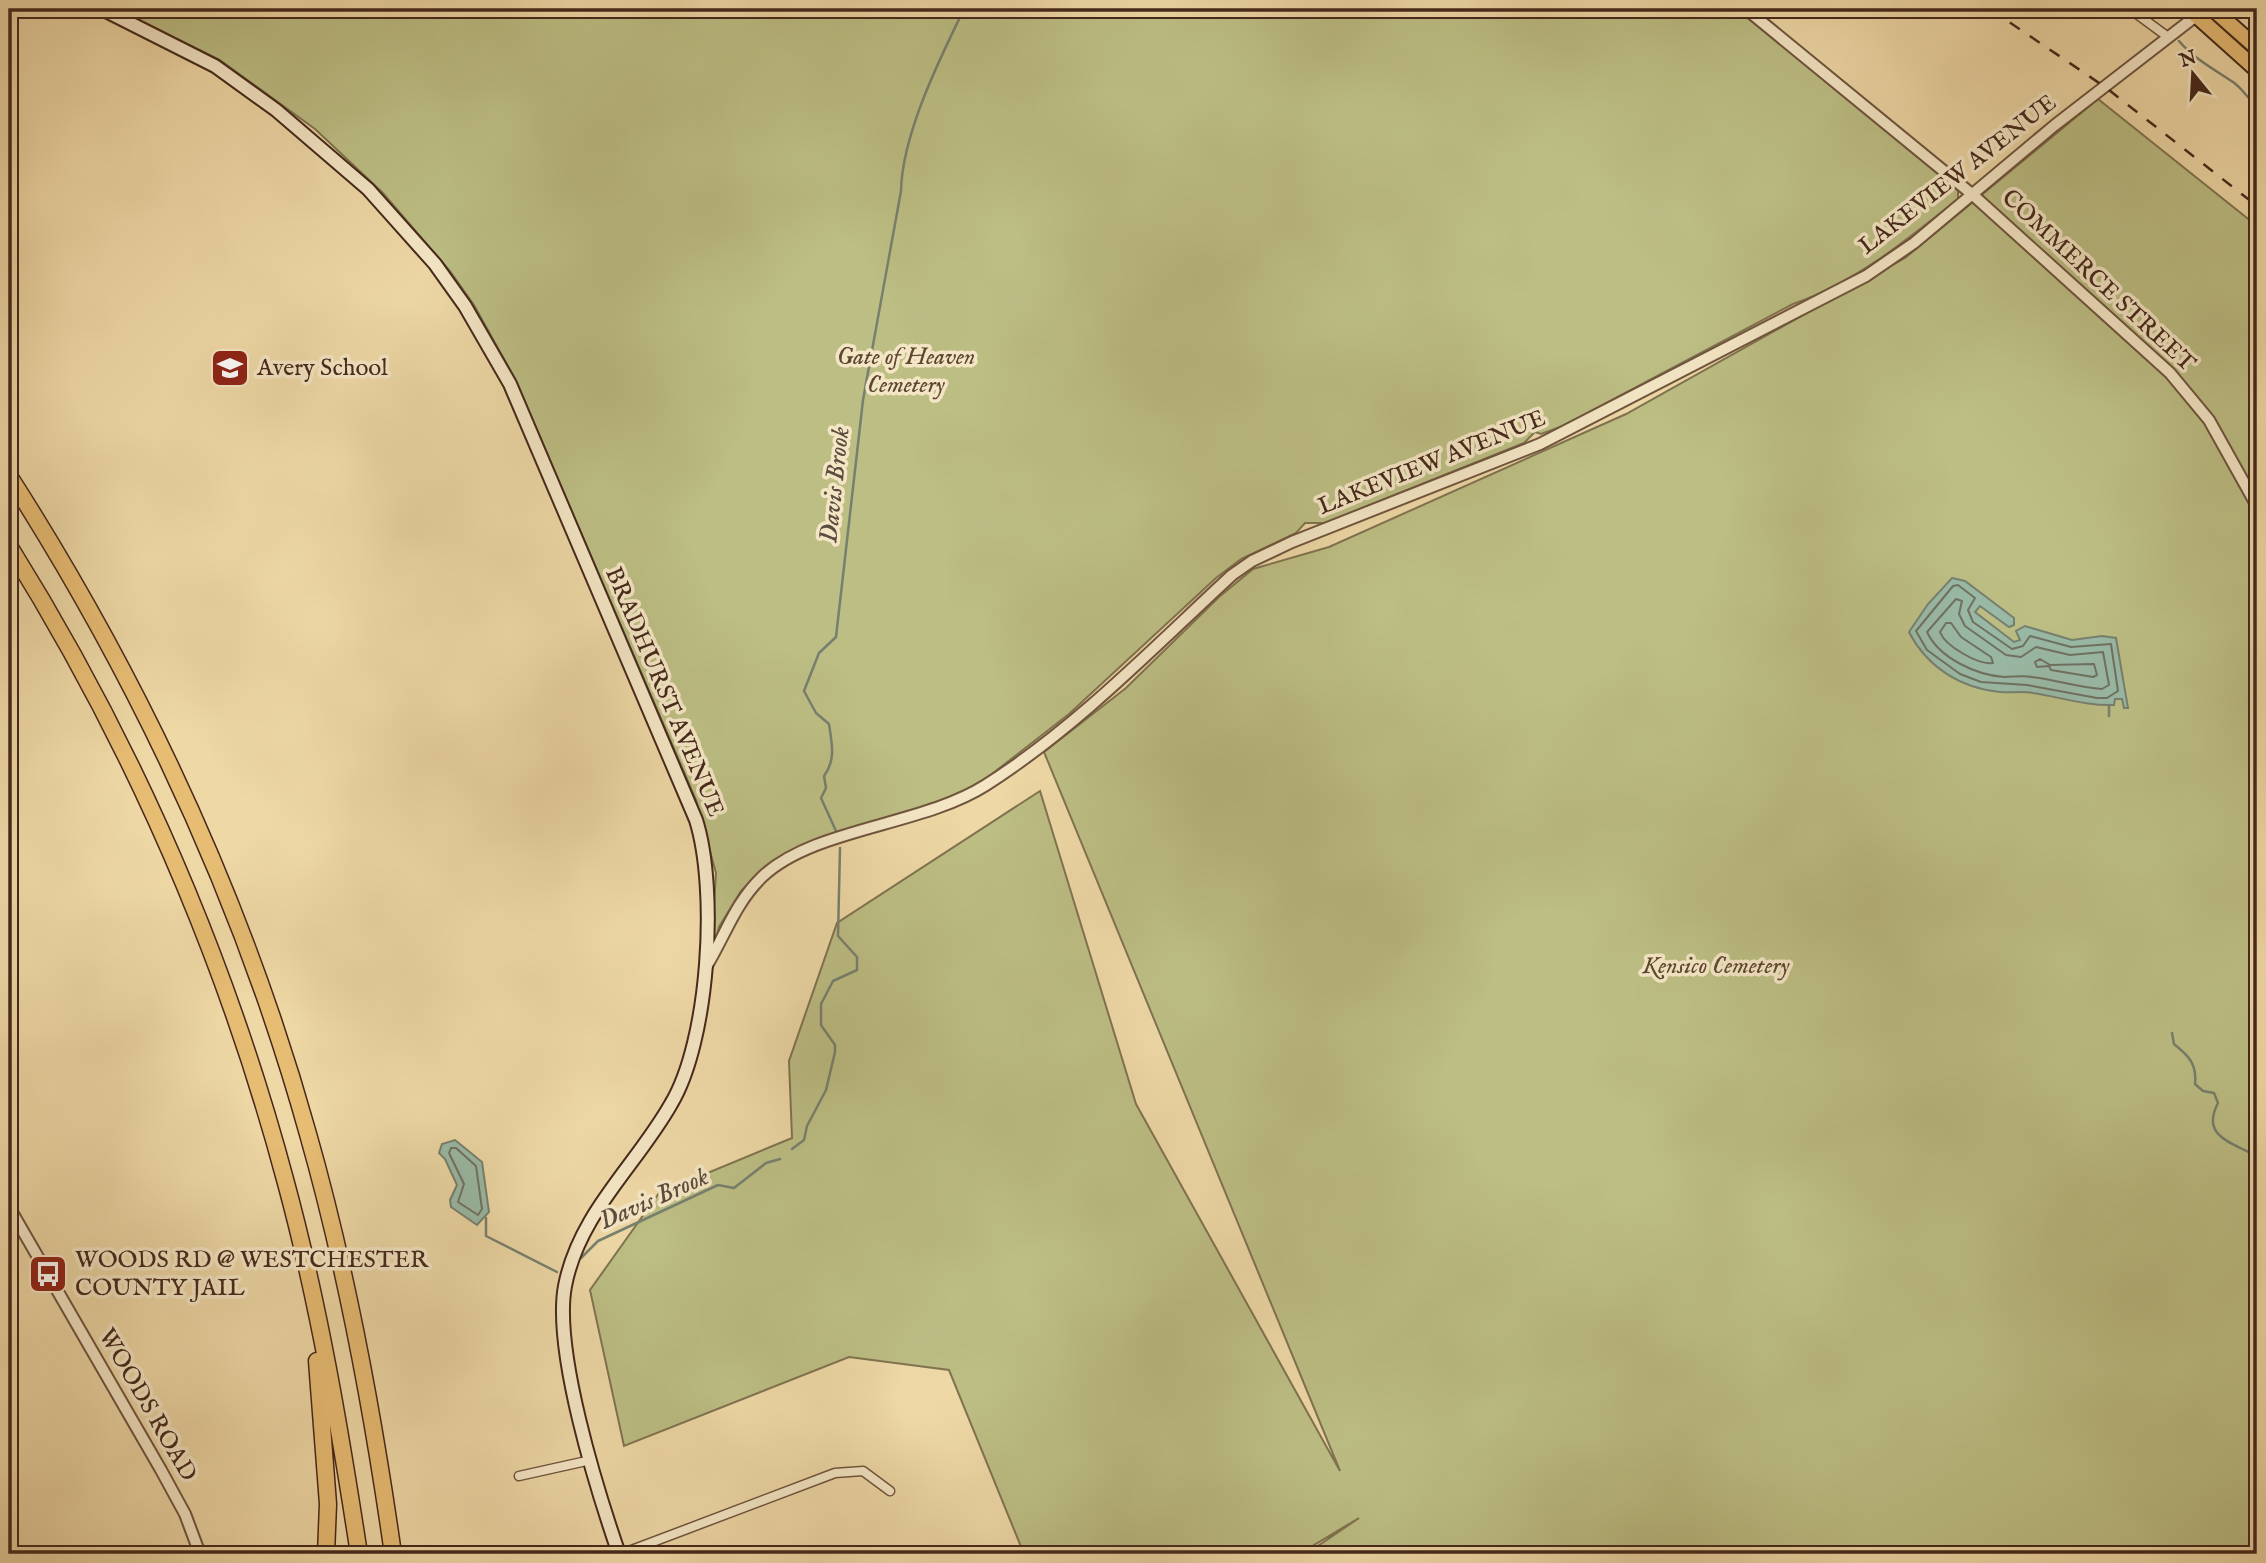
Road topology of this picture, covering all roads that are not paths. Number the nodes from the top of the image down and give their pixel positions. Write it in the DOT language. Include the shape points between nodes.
graph roads {
  1 [pos="102,9"];
  2 [pos="1746,9"];
  3 [pos="2130,9"];
  4 [pos="2213,9"];
  5 [pos="2197,11"];
  6 [pos="2168,37"];
  7 [pos="2257,48"];
  8 [pos="2257,70"];
  9 [pos="1973,195"];
  10 [pos="9,476"];
  11 [pos="2257,506"];
  12 [pos="9,546"];
  13 [pos="705,969"];
  14 [pos="9,1207"];
  15 [pos="312,1288"];
  16 [pos="591,1460"];
  17 [pos="519,1476"];
  18 [pos="890,1491"];
  19 [pos="200,1554"];
  20 [pos="326,1554"];
  21 [pos="359,1554"];
  22 [pos="393,1554"];
  23 [pos="620,1554"];
  1 -- 13 [label="main road, BRADHURST AVENUE" via="215,66 287,118 368,189 466,306 510,384 696,820 706,866"];
  2 -- 9 [label="street, COMMERCE STREET"];
  3 -- 6 [label="street"];
  4 -- 7 [label="highway"];
  5 -- 6 [label="street, LAKEVIEW AVENUE"];
  5 -- 8 [label="highway"];
  6 -- 9 [label="street, LAKEVIEW AVENUE"];
  9 -- 11 [label="street, COMMERCE STREET" via="2196,401"];
  9 -- 13 [label="street, LAKEVIEW AVENUE" via="1866,276 1570,430 1252,561 1098,698 983,788 928,811 807,849 777,864 738,905"];
  10 -- 22 [label="highway" via="78,589 145,713 254,967 301,1110 335,1235 365,1379"];
  12 -- 15 [label="highway" via="98,700 191,900 258,1085"];
  13 -- 16 [label="main road, BRADHURST AVENUE" via="694,1052 682,1084 586,1225 565,1288 566,1346"];
  14 -- 19 [label="street, WOODS ROAD" via="161,1470"];
  15 -- 20 [label="highway" via="328,1504"];
  15 -- 21 [label="highway"];
  16 -- 17 [label="street"];
  16 -- 23 [label="main road, BRADHURST AVENUE"];
  18 -- 23 [label="street" via="863,1471 835,1473"];
}
